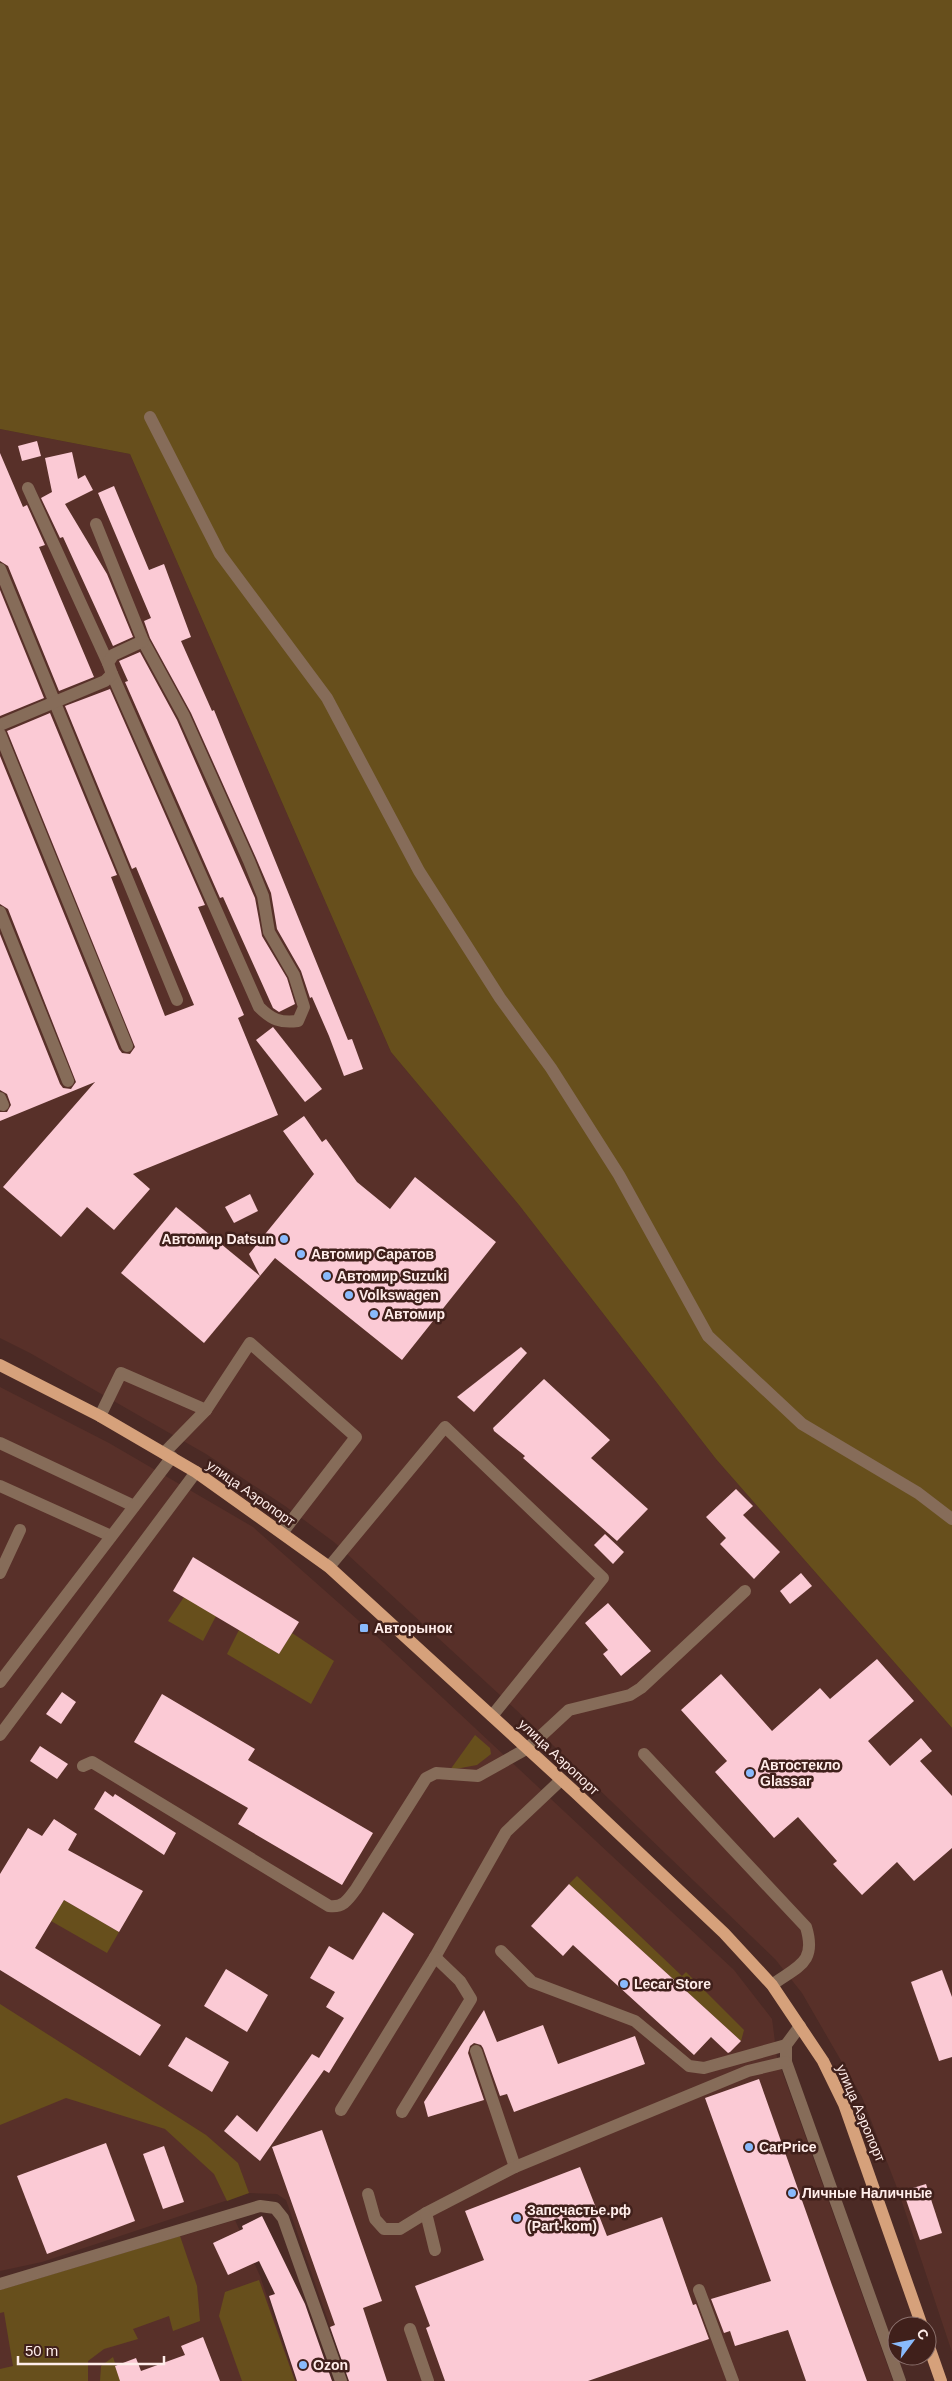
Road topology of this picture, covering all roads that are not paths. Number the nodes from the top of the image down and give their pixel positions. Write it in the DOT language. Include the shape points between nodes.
graph roads {
  1 [pos="150,417"];
  2 [pos="28,488"];
  3 [pos="96,524"];
  4 [pos="0,569"];
  5 [pos="143,641"];
  6 [pos="110,668"];
  7 [pos="54,703"];
  8 [pos="0,725"];
  9 [pos="0,734"];
  10 [pos="0,912"];
  11 [pos="177,1000"];
  12 [pos="127,1046"];
  13 [pos="68,1081"];
  14 [pos="0,1364"];
  15 [pos="206,1410"];
  16 [pos="100,1416"];
  17 [pos="0,1442"];
  18 [pos="168,1455"];
  19 [pos="196,1472"];
  20 [pos="0,1486"];
  21 [pos="134,1506"];
  22 [pos="952,1519"];
  23 [pos="20,1530"];
  24 [pos="282,1533"];
  25 [pos="111,1536"];
  26 [pos="329,1567"];
  27 [pos="0,1573"];
  28 [pos="745,1591"];
  29 [pos="0,1682"];
  30 [pos="492,1716"];
  31 [pos="0,1735"];
  32 [pos="528,1748"];
  33 [pos="644,1754"];
  34 [pos="83,1766"];
  35 [pos="561,1780"];
  36 [pos="501,1950"];
  37 [pos="434,1957"];
  38 [pos="772,1985"];
  39 [pos="800,2026"];
  40 [pos="786,2045"];
  41 [pos="476,2051"];
  42 [pos="786,2062"];
  43 [pos="341,2110"];
  44 [pos="402,2112"];
  45 [pos="515,2167"];
  46 [pos="368,2194"];
  47 [pos="426,2213"];
  48 [pos="435,2250"];
  49 [pos="0,2284"];
  50 [pos="699,2290"];
  51 [pos="918,2316"];
  52 [pos="410,2329"];
  53 [pos="935,2366"];
  54 [pos="341,2381"];
  55 [pos="428,2381"];
  56 [pos="733,2381"];
  57 [pos="900,2381"];
  58 [pos="940,2381"];
  1 -- 22 [label="street" via="220,554 327,698 419,871 619,1176 708,1336 802,1424 918,1493"];
  2 -- 6 [label="street"];
  3 -- 5 [label="street"];
  4 -- 7 [label="street"];
  5 -- 6 [label="street" via="113,655"];
  5 -- 6 [label="street" via="184,716 260,888 269,932 294,976 304,1007 298,1021 270,1018 259,1007"];
  6 -- 7 [label="street" via="105,681"];
  7 -- 8 [label="street"];
  7 -- 11 [label="street"];
  9 -- 12 [label="street"];
  10 -- 13 [label="street"];
  14 -- 16 [label="main road, улица Аэропорт"];
  15 -- 16 [label="street" via="121,1373"];
  15 -- 18 [label="street"];
  15 -- 24 [label="street" via="250,1343 356,1436"];
  16 -- 18 [label="main road, улица Аэропорт"];
  17 -- 21 [label="street"];
  18 -- 19 [label="main road, улица Аэропорт"];
  18 -- 21 [label="street"];
  19 -- 24 [label="main road, улица Аэропорт"];
  19 -- 31 [label="street"];
  20 -- 25 [label="street"];
  21 -- 25 [label="street"];
  23 -- 27 [label="street"];
  24 -- 26 [label="main road, улица Аэропорт"];
  25 -- 29 [label="street"];
  26 -- 30 [label="main road, улица Аэропорт"];
  26 -- 30 [label="street" via="445,1427 603,1578"];
  28 -- 32 [label="street" via="641,1688 630,1695 569,1710"];
  30 -- 32 [label="main road, улица Аэропорт"];
  32 -- 34 [label="street" via="478,1776 436,1773 426,1778 356,1889 347,1901 337,1907 329,1906 92,1762"];
  32 -- 35 [label="main road, улица Аэропорт"];
  33 -- 38 [label="street" via="806,1927 811,1945 806,1960"];
  35 -- 37 [label="street" via="506,1832"];
  35 -- 38 [label="main road, улица Аэропорт" via="724,1933"];
  36 -- 40 [label="street" via="532,1982 635,2021 689,2066 704,2068"];
  37 -- 43 [label="street"];
  37 -- 44 [label="street" via="460,1981 471,1999"];
  38 -- 39 [label="main road, улица Аэропорт"];
  39 -- 40 [label="street"];
  39 -- 51 [label="main road, улица Аэропорт" via="844,2104"];
  40 -- 42 [label="street"];
  41 -- 45 [label="street"];
  42 -- 45 [label="street" via="748,2071"];
  42 -- 57 [label="street"];
  45 -- 47 [label="street"];
  46 -- 47 [label="street" via="375,2219 384,2229 400,2229"];
  47 -- 48 [label="street"];
  49 -- 54 [label="street" via="260,2206 275,2208 283,2218"];
  50 -- 56 [label="street"];
  52 -- 55 [label="street"];
  53 -- 58 [label="main road"];
}
